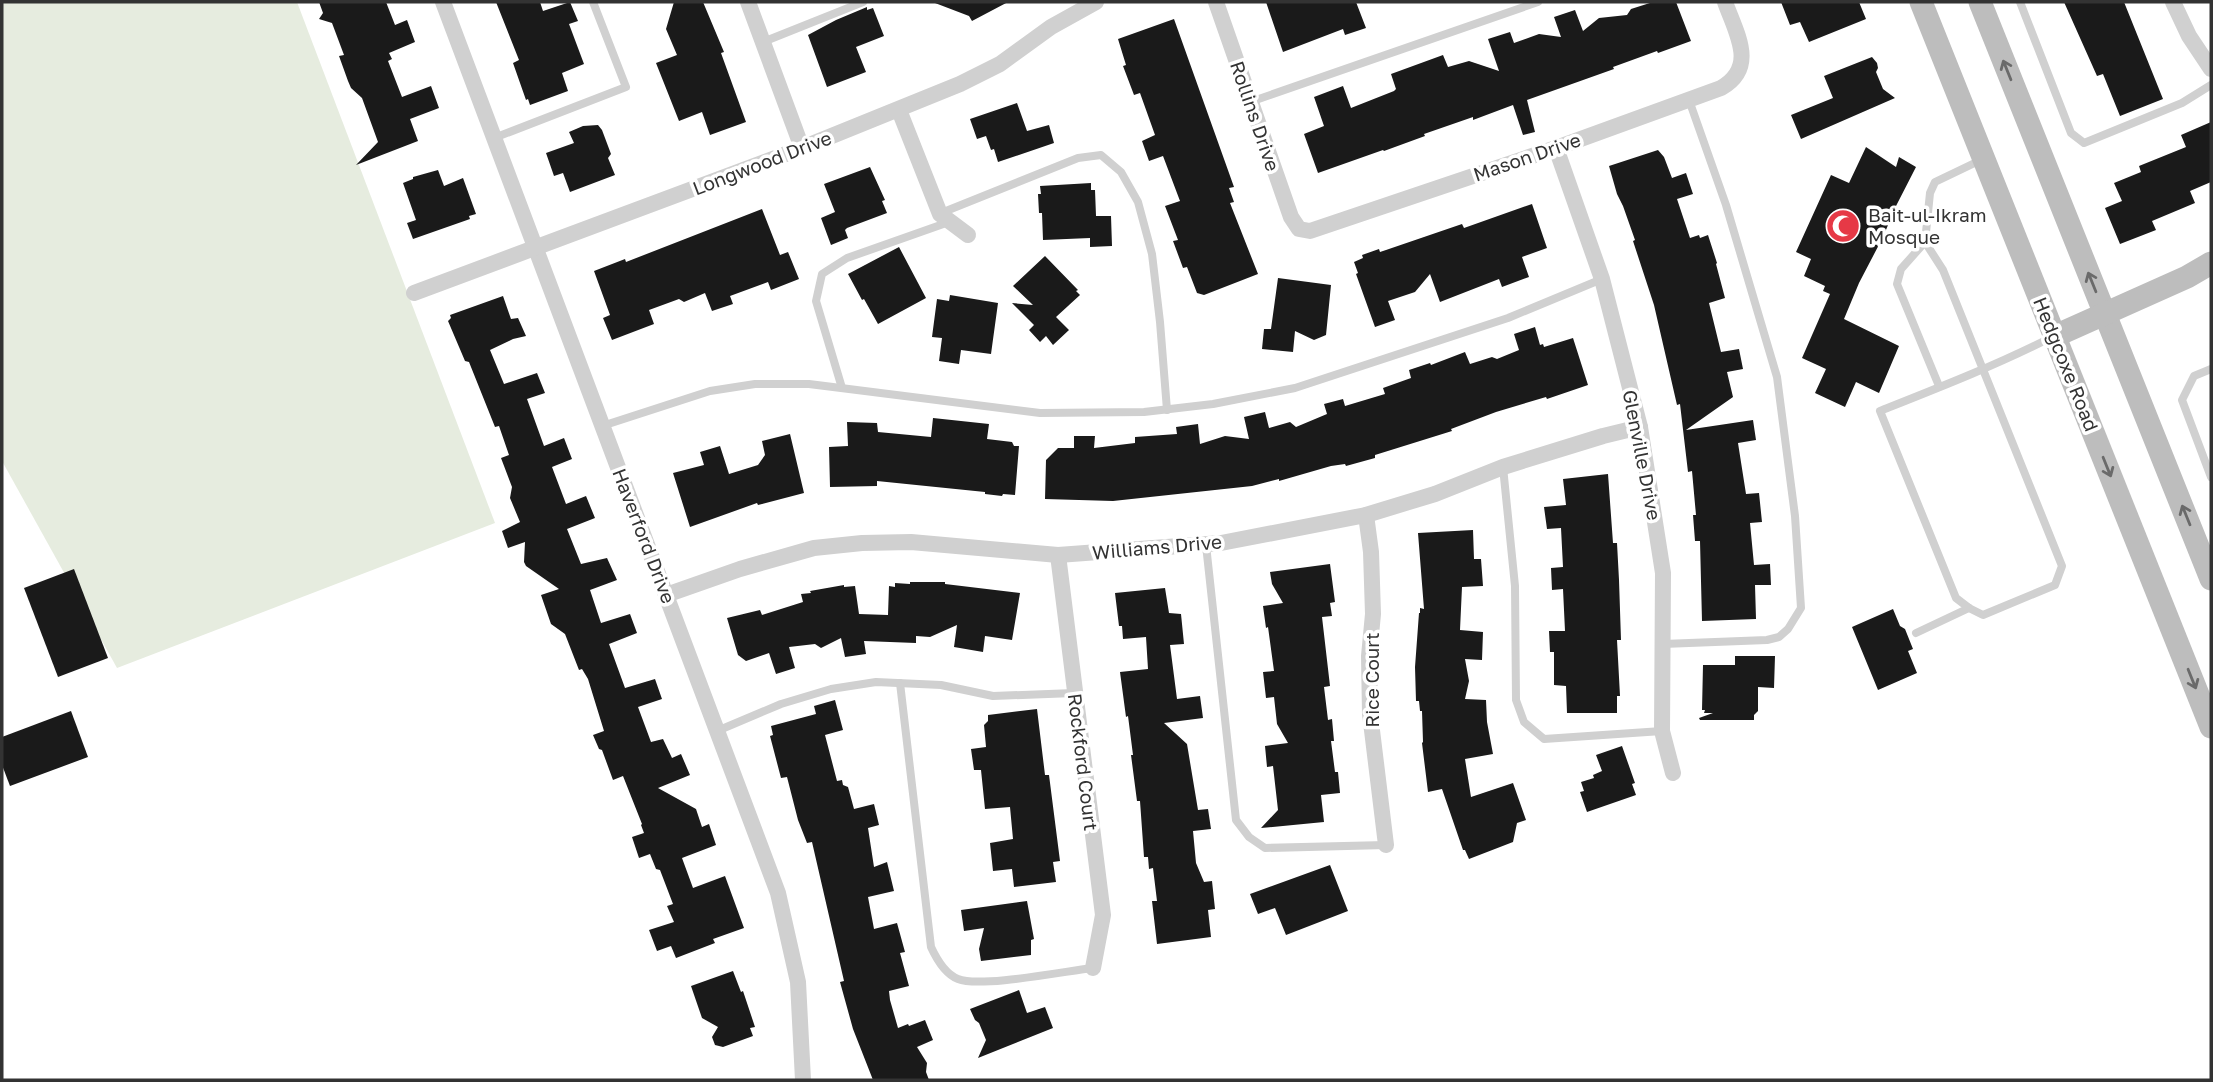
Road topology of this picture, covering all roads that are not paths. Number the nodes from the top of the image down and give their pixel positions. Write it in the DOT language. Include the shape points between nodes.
graph roads {
  1 [pos="443,2"];
  2 [pos="593,2"];
  3 [pos="748,2"];
  4 [pos="863,2"];
  5 [pos="1096,2"];
  6 [pos="1216,2"];
  7 [pos="1538,2"];
  8 [pos="1725,2"];
  9 [pos="1921,2"];
  10 [pos="1980,2"];
  11 [pos="2020,2"];
  12 [pos="2173,2"];
  13 [pos="1076,7"];
  14 [pos="763,42"];
  15 [pos="2211,69"];
  16 [pos="2211,85"];
  17 [pos="1689,100"];
  18 [pos="1250,102"];
  19 [pos="899,110"];
  20 [pos="494,138"];
  21 [pos="802,148"];
  22 [pos="1556,148"];
  23 [pos="1984,159"];
  24 [pos="944,218"];
  25 [pos="1299,229"];
  26 [pos="968,235"];
  27 [pos="1925,242"];
  28 [pos="536,248"];
  29 [pos="2211,263"];
  30 [pos="1602,279"];
  31 [pos="414,293"];
  32 [pos="2104,314"];
  33 [pos="2055,336"];
  34 [pos="1982,368"];
  35 [pos="2211,369"];
  36 [pos="1939,386"];
  37 [pos="842,388"];
  38 [pos="1167,410"];
  39 [pos="602,426"];
  40 [pos="1640,428"];
  41 [pos="1503,467"];
  42 [pos="2211,477"];
  43 [pos="1366,516"];
  44 [pos="1206,545"];
  45 [pos="1058,555"];
  46 [pos="2211,579"];
  47 [pos="666,595"];
  48 [pos="1969,608"];
  49 [pos="1916,632"];
  50 [pos="1663,644"];
  51 [pos="900,683"];
  52 [pos="1074,693"];
  53 [pos="2211,727"];
  54 [pos="717,731"];
  55 [pos="1662,731"];
  56 [pos="1673,773"];
  57 [pos="1386,845"];
  58 [pos="1093,968"];
  59 [pos="803,1080"];
  1 -- 20 [label="street, Haverford Drive"];
  2 -- 20 [label="lane" via="626,87"];
  3 -- 14 [label="street"];
  4 -- 14 [label="lane"];
  5 -- 13 [label="street, Longwood Drive"];
  6 -- 18 [label="street, Rollins Drive"];
  7 -- 18 [label="lane"];
  8 -- 17 [label="street, Mason Drive" via="1742,51 1738,74 1721,88"];
  9 -- 23 [label="main road, Hedgcoxe Road"];
  32 -- 10 [label="main road, one-way"];
  11 -- 16 [label="lane" via="2071,133 2084,143 2182,103"];
  12 -- 15 [label="street"];
  13 -- 19 [label="street, Longwood Drive" via="1000,64"];
  14 -- 21 [label="street"];
  17 -- 22 [label="street, Mason Drive"];
  17 -- 50 [label="lane" via="1777,377 1796,516 1801,608 1779,637"];
  18 -- 25 [label="street, Rollins Drive" via="1291,218"];
  19 -- 21 [label="street, Longwood Drive"];
  19 -- 24 [label="street"];
  20 -- 28 [label="street, Haverford Drive"];
  21 -- 28 [label="street, Longwood Drive"];
  22 -- 25 [label="street, Mason Drive" via="1323,228"];
  22 -- 30 [label="street, Glenville Drive"];
  23 -- 27 [label="lane" via="1935,183"];
  23 -- 33 [label="main road, Hedgcoxe Road"];
  24 -- 26 [label="street"];
  24 -- 37 [label="lane" via="847,258 822,274 816,301"];
  24 -- 38 [label="lane" via="1078,158 1101,155 1121,172 1138,202 1152,254"];
  27 -- 34 [label="lane" via="1943,270"];
  27 -- 36 [label="lane" via="1901,269 1897,284"];
  28 -- 31 [label="street, Longwood Drive"];
  28 -- 39 [label="street, Haverford Drive"];
  29 -- 32 [label="main road"];
  30 -- 38 [label="lane" via="1507,317 1295,388"];
  30 -- 40 [label="street, Glenville Drive"];
  32 -- 33 [label="main road"];
  46 -- 32 [label="main road, one-way"];
  33 -- 34 [label="lane"];
  33 -- 53 [label="main road, Hedgcoxe Road, one-way"];
  34 -- 36 [label="lane"];
  34 -- 48 [label="lane" via="2062,566 2055,585 1983,615"];
  35 -- 42 [label="lane" via="2194,376 2182,400"];
  36 -- 48 [label="lane" via="1880,411 1956,598"];
  37 -- 38 [label="lane" via="1040,413"];
  37 -- 39 [label="lane" via="755,384 710,391"];
  39 -- 47 [label="street, Haverford Drive"];
  40 -- 41 [label="street, Williams Drive"];
  40 -- 50 [label="street, Glenville Drive" via="1663,573"];
  41 -- 43 [label="street, Williams Drive"];
  41 -- 55 [label="lane" via="1516,586 1516,700 1524,722 1544,739"];
  43 -- 44 [label="street, Williams Drive"];
  43 -- 57 [label="street, Rice Court" via="1373,614 1370,714"];
  44 -- 45 [label="street, Williams Drive"];
  44 -- 57 [label="lane" via="1236,820 1265,848"];
  45 -- 47 [label="street, Williams Drive" via="911,542 862,543 814,548"];
  45 -- 52 [label="street, Rockford Court"];
  47 -- 54 [label="street, Haverford Drive"];
  48 -- 49 [label="lane"];
  50 -- 55 [label="street, Glenville Drive"];
  51 -- 52 [label="lane" via="941,685 993,696"];
  51 -- 54 [label="lane" via="831,689"];
  51 -- 58 [label="lane" via="932,947 940,965 958,979 979,982"];
  52 -- 58 [label="street, Rockford Court" via="1103,915"];
  54 -- 59 [label="street, Haverford Drive" via="778,893 798,982"];
  55 -- 56 [label="street, Glenville Drive"];
}
